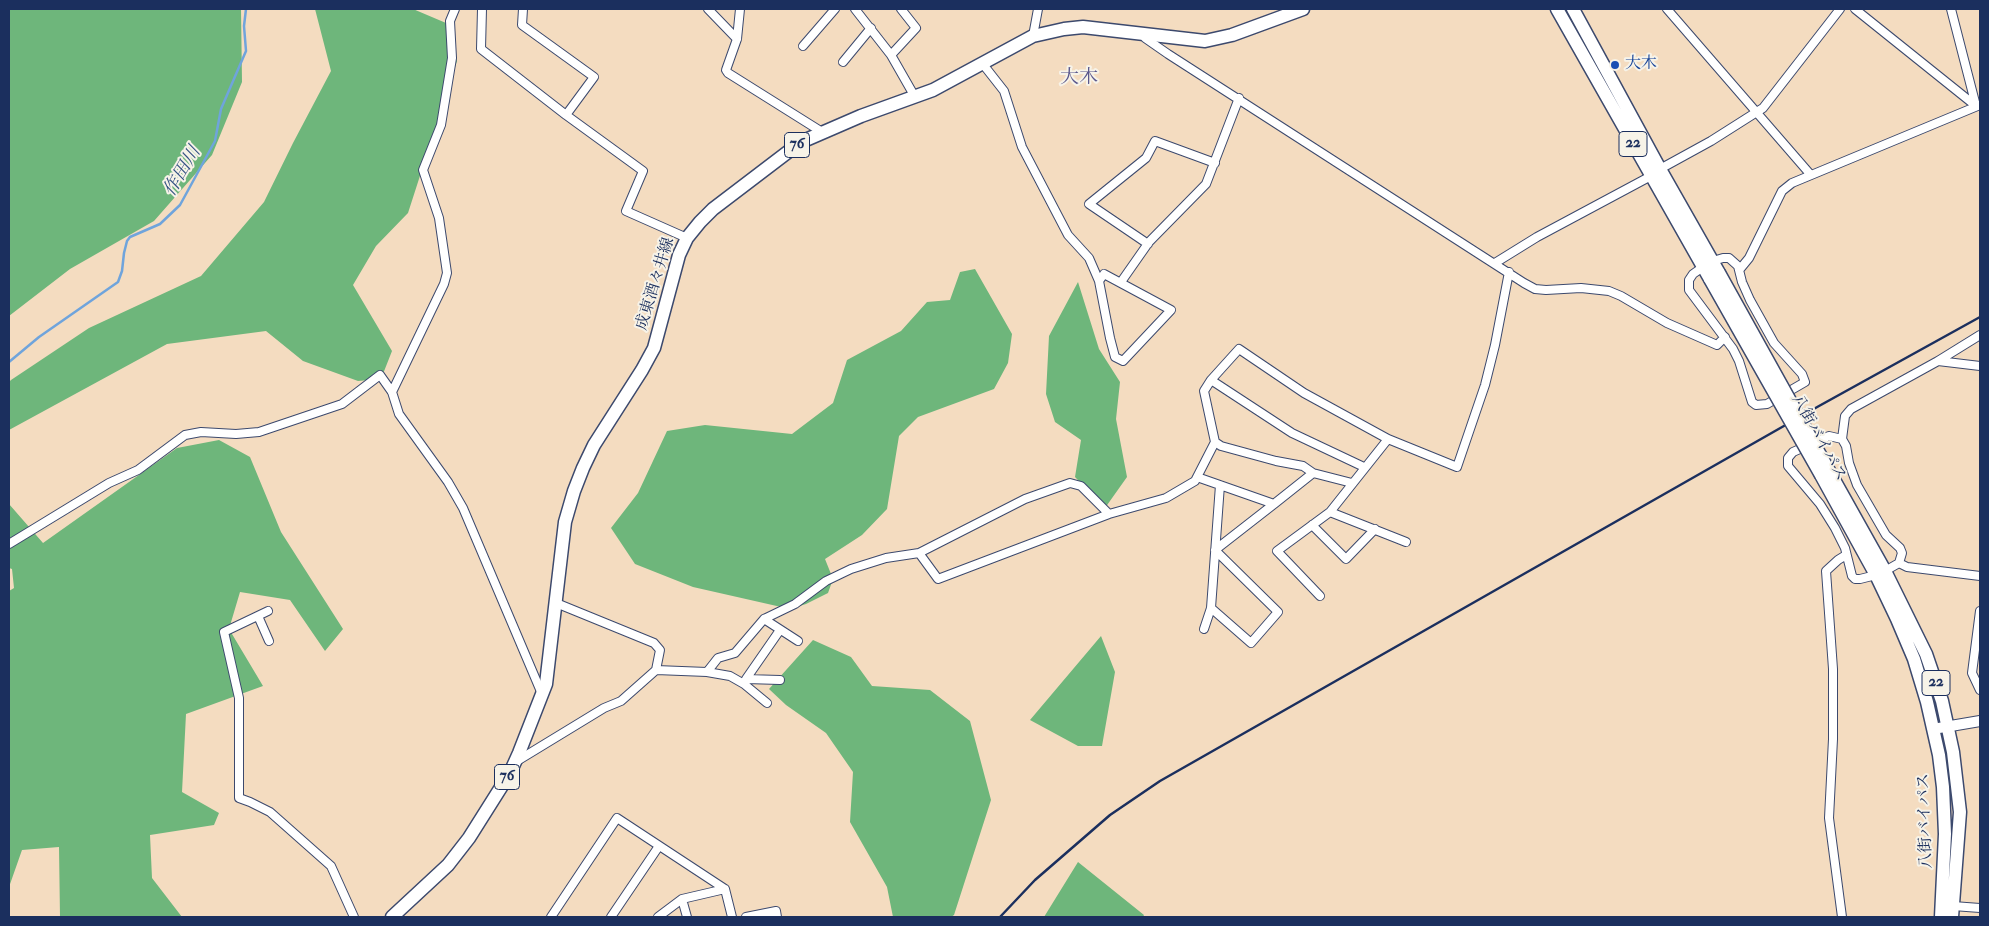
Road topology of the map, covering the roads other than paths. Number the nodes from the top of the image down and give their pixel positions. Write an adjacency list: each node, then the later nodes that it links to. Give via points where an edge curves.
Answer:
1 (455, 9): 47 (street, via 450,21 452,58 441,125 423,170 439,218 447,273)
2 (482, 9): 29 (street, via 480,49)
3 (523, 9): 29 (street, via 522,25 594,77)
4 (708, 9): 20 (street)
5 (835, 9): 21 (street)
6 (855, 9): 17 (street)
7 (900, 9): 22 (street, via 916,28)
8 (1038, 9): 19 (street)
9 (1302, 9): 18 (main road, 成東酒々井線 / 76, via 1218,39 1188,40)
10 (1557, 9): 32 (main road, 八街バイパス / 22)
11 (1572, 9): 32 (main road, 八街バイパス / 22)
12 (1666, 9): 28 (street)
13 (1840, 9): 28 (street)
14 (1855, 9): 27 (street)
15 (1951, 9): 27 (street)
16 (738, 11): 20 (street)
17 (870, 28): 22 (street); 23 (street)
18 (1146, 33): 19 (main road, 成東酒々井線 / 76, via 1083,27); 26 (street, via 1145,38)
19 (1033, 36): 24 (main road, 成東酒々井線 / 76)
20 (737, 39): 30 (street, via 726,70 728,74)
21 (803, 46)
22 (892, 56): 25 (street)
23 (843, 62)
24 (982, 63): 25 (main road, 成東酒々井線 / 76); 40 (street, via 1004,91 1022,147 1068,234 1089,258)
25 (915, 96): 30 (main road, 成東酒々井線 / 76)
26 (1239, 98): 31 (street); 36 (street)
27 (1978, 106): 33 (street)
28 (1757, 113): 32 (street); 33 (street)
29 (566, 115): 34 (street, via 643,170 626,211)
30 (822, 132): 34 (main road, 成東酒々井線 / 76, via 801,142 720,204)
31 (1215, 163): 35 (street, via 1206,184); 35 (street, via 1155,141 1146,158 1089,204)
32 (1655, 173): 36 (street, via 1537,236); 37 (main road, 八街バイパス / 22)
33 (1810, 174): 38 (street, via 1782,191)
34 (687, 238): 70 (main road, 成東酒々井線 / 76, via 679,255 654,348 582,468 565,522)
35 (1148, 244): 41 (street)
36 (1495, 263): 39 (street)
37 (1708, 264): 38 (street, via 1729,258); 43 (street, via 1693,274 1689,290); 67 (main road, 八街バイパス / 22, bridge)
38 (1740, 270): 43 (street, via 1750,300 1774,343 1802,374 1805,382 1767,404 1756,405 1752,402 1739,361)
39 (1509, 272): 43 (street, via 1536,288 1596,289 1621,296 1668,323 1717,345); 48 (street, via 1487,377 1457,467)
40 (1099, 281): 41 (street, via 1104,274); 41 (street, via 1115,357 1123,361 1171,310)
41 (1121, 282)
42 (1980, 335): 44 (street)
43 (1725, 337)
44 (1938, 360): 45 (street); 49 (street, via 1850,409 1845,416)
45 (1980, 366)
46 (1211, 380): 48 (street, via 1239,349 1304,393); 50 (street, via 1204,391); 51 (street, via 1292,433)
47 (392, 392): 62 (street, via 380,375 342,404 259,432 200,432 185,436 138,470 109,483); 84 (street, via 399,414 463,508)
48 (1388, 439): 51 (street)
49 (1842, 439): 65 (street, via 1829,436 1793,452 1788,462 1820,504 1843,542); 66 (street, via 1857,485 1886,535 1900,548 1902,557)
50 (1216, 442): 52 (street, via 1221,446 1303,466); 53 (street)
51 (1364, 467): 54 (street)
52 (1312, 473): 54 (street); 56 (street)
53 (1197, 477): 55 (street); 58 (street, via 1166,498)
54 (1352, 483): 57 (street)
55 (1220, 485): 56 (street); 63 (street)
56 (1274, 504): 63 (street)
57 (1330, 512): 59 (street); 60 (street)
58 (1109, 514): 64 (street, via 938,578); 64 (street, via 1081,486 1070,484 1025,499)
59 (1312, 525): 60 (street, via 1346,559); 69 (street, via 1277,551)
60 (1375, 529): 61 (street)
61 (1406, 542)
62 (9, 544)
63 (1215, 550): 71 (street); 71 (street, via 1278,612 1251,643)
64 (919, 553): 75 (street, via 886,558 852,569 826,581 795,604)
65 (1846, 555): 67 (street, via 1855,579); 104 (street, via 1826,572 1833,669 1830,818)
66 (1899, 562): 67 (street); 68 (street, via 1907,567)
67 (1880, 573): 87 (main road, 八街バイパス / 22, via 1926,654); 88 (main road, 八街バイパス / 22, via 1914,659)
68 (1980, 576)
69 (1320, 596)
70 (556, 603): 80 (street, via 654,643 660,650); 84 (main road, 成東酒々井線 / 76)
71 (1211, 608): 76 (street)
72 (268, 611): 74 (street)
73 (1980, 611): 83 (street, via 1972,673)
74 (258, 616): 78 (street); 95 (street, via 224,632 239,698 239,798 270,812 331,866)
75 (764, 620): 77 (street); 81 (street, via 734,653 718,658)
76 (1204, 629)
77 (780, 630): 79 (street); 82 (street, via 746,679)
78 (268, 641)
79 (798, 642)
80 (656, 670): 81 (street); 89 (street, via 620,702 604,708)
81 (707, 672): 85 (street, via 730,676)
82 (780, 680)
83 (1980, 690)
84 (542, 695): 89 (main road, 成東酒々井線 / 76)
85 (767, 703)
86 (1980, 721): 87 (street)
87 (1947, 726): 88 (street); 94 (main road, 八街バイパス / 22, via 1960,812)
88 (1933, 729): 105 (main road, 八街バイパス / 22, via 1939,755 1945,834)
89 (515, 762): 96 (main road, 成東酒々井線 / 76, via 474,831 448,865)
90 (659, 846): 91 (street); 97 (street, via 617,818); 98 (street)
91 (725, 889): 92 (street); 101 (street)
92 (682, 898): 99 (street); 100 (street)
93 (1980, 908): 94 (street)
94 (1952, 912)
95 (354, 917)
96 (392, 917)
97 (551, 917)
98 (611, 917)
99 (658, 917)
100 (687, 917)
101 (732, 917)
102 (746, 917): 103 (street, via 776,910)
103 (777, 917)
104 (1842, 917)
105 (1941, 917)

